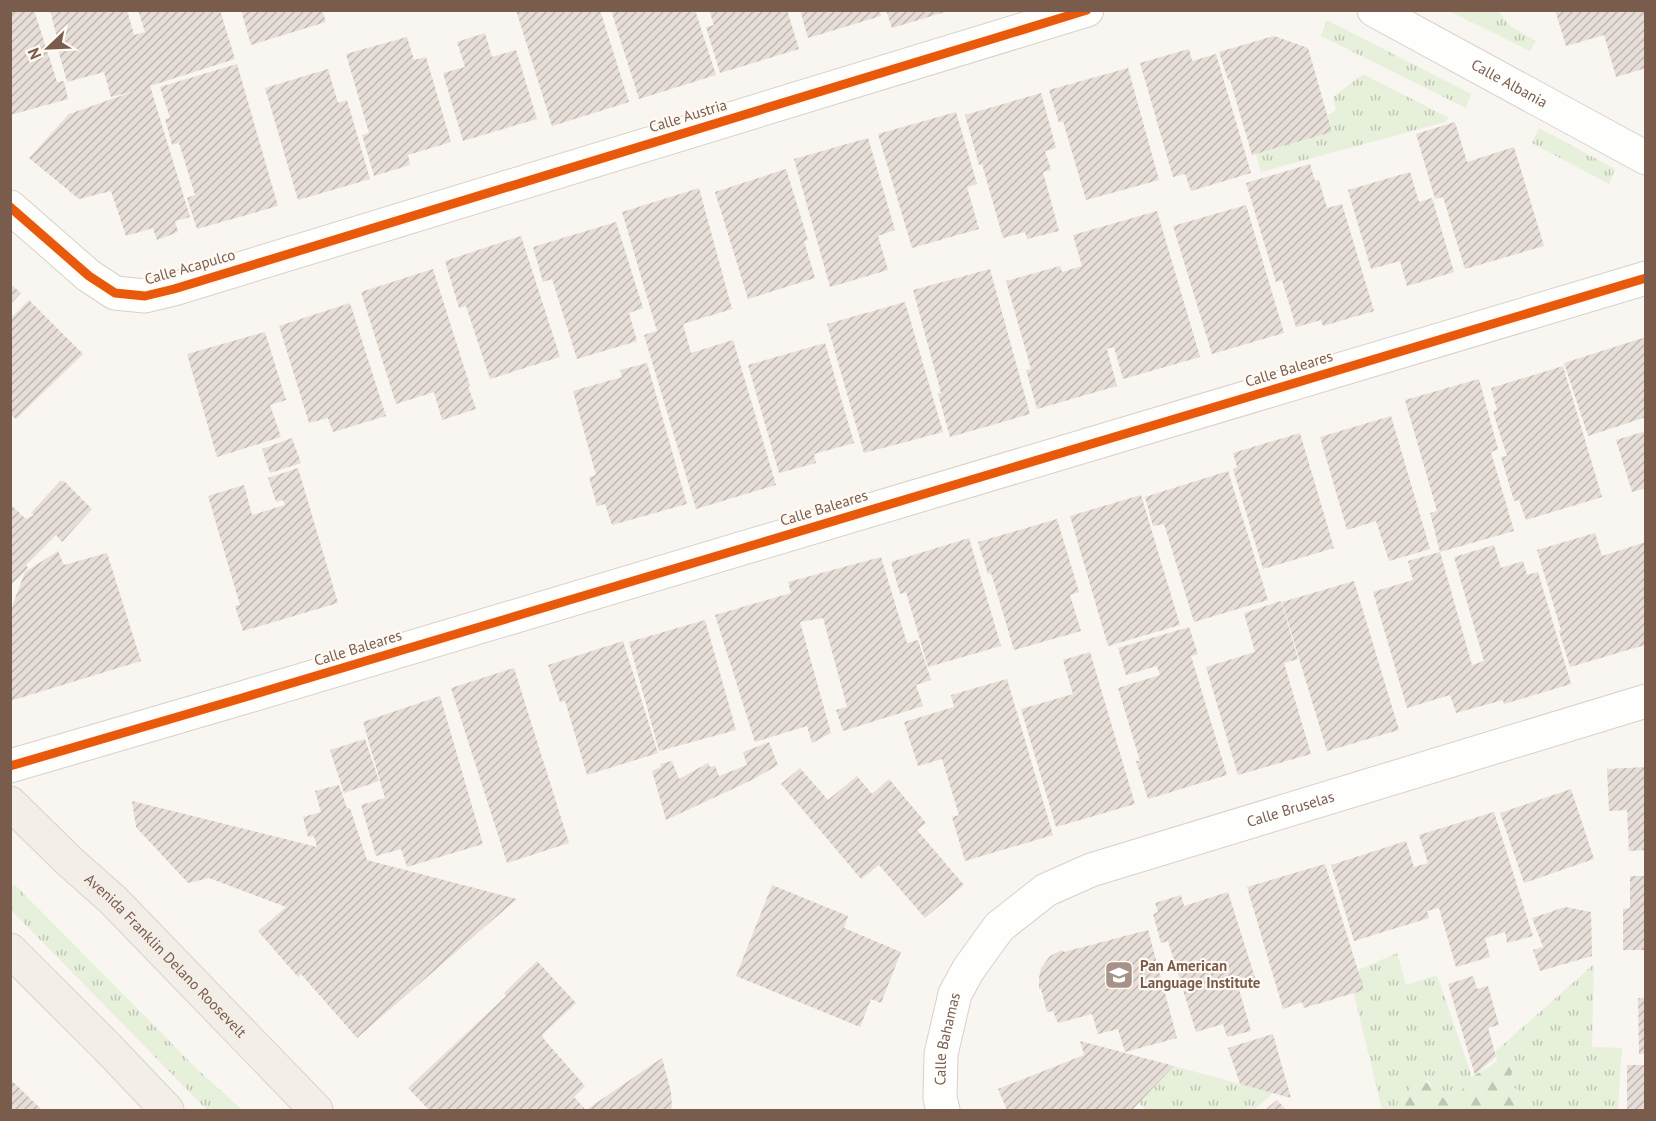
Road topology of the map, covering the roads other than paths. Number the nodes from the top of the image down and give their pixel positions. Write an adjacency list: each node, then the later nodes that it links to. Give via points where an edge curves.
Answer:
1 (1087, 10): 5 (street, Calle Austria)
2 (1374, 10): 3 (street, Calle Albania)
3 (1646, 158)
4 (10, 207): 5 (street, Calle Acapulco, via 89,276 116,293 145,296)
5 (298, 250)
6 (1646, 278): 8 (street, Calle Baleares)
7 (1646, 701): 11 (street, Calle Bruselas, via 1091,870 1046,890 999,927)
8 (10, 766)
9 (10, 803): 13 (main road, Avenida Franklin Delano Roosevelt, via 113,900)
10 (10, 950): 12 (main road)
11 (968, 970): 14 (street, Calle Bahamas, via 955,994 941,1054)
12 (167, 1110)
13 (316, 1110)
14 (943, 1110)

